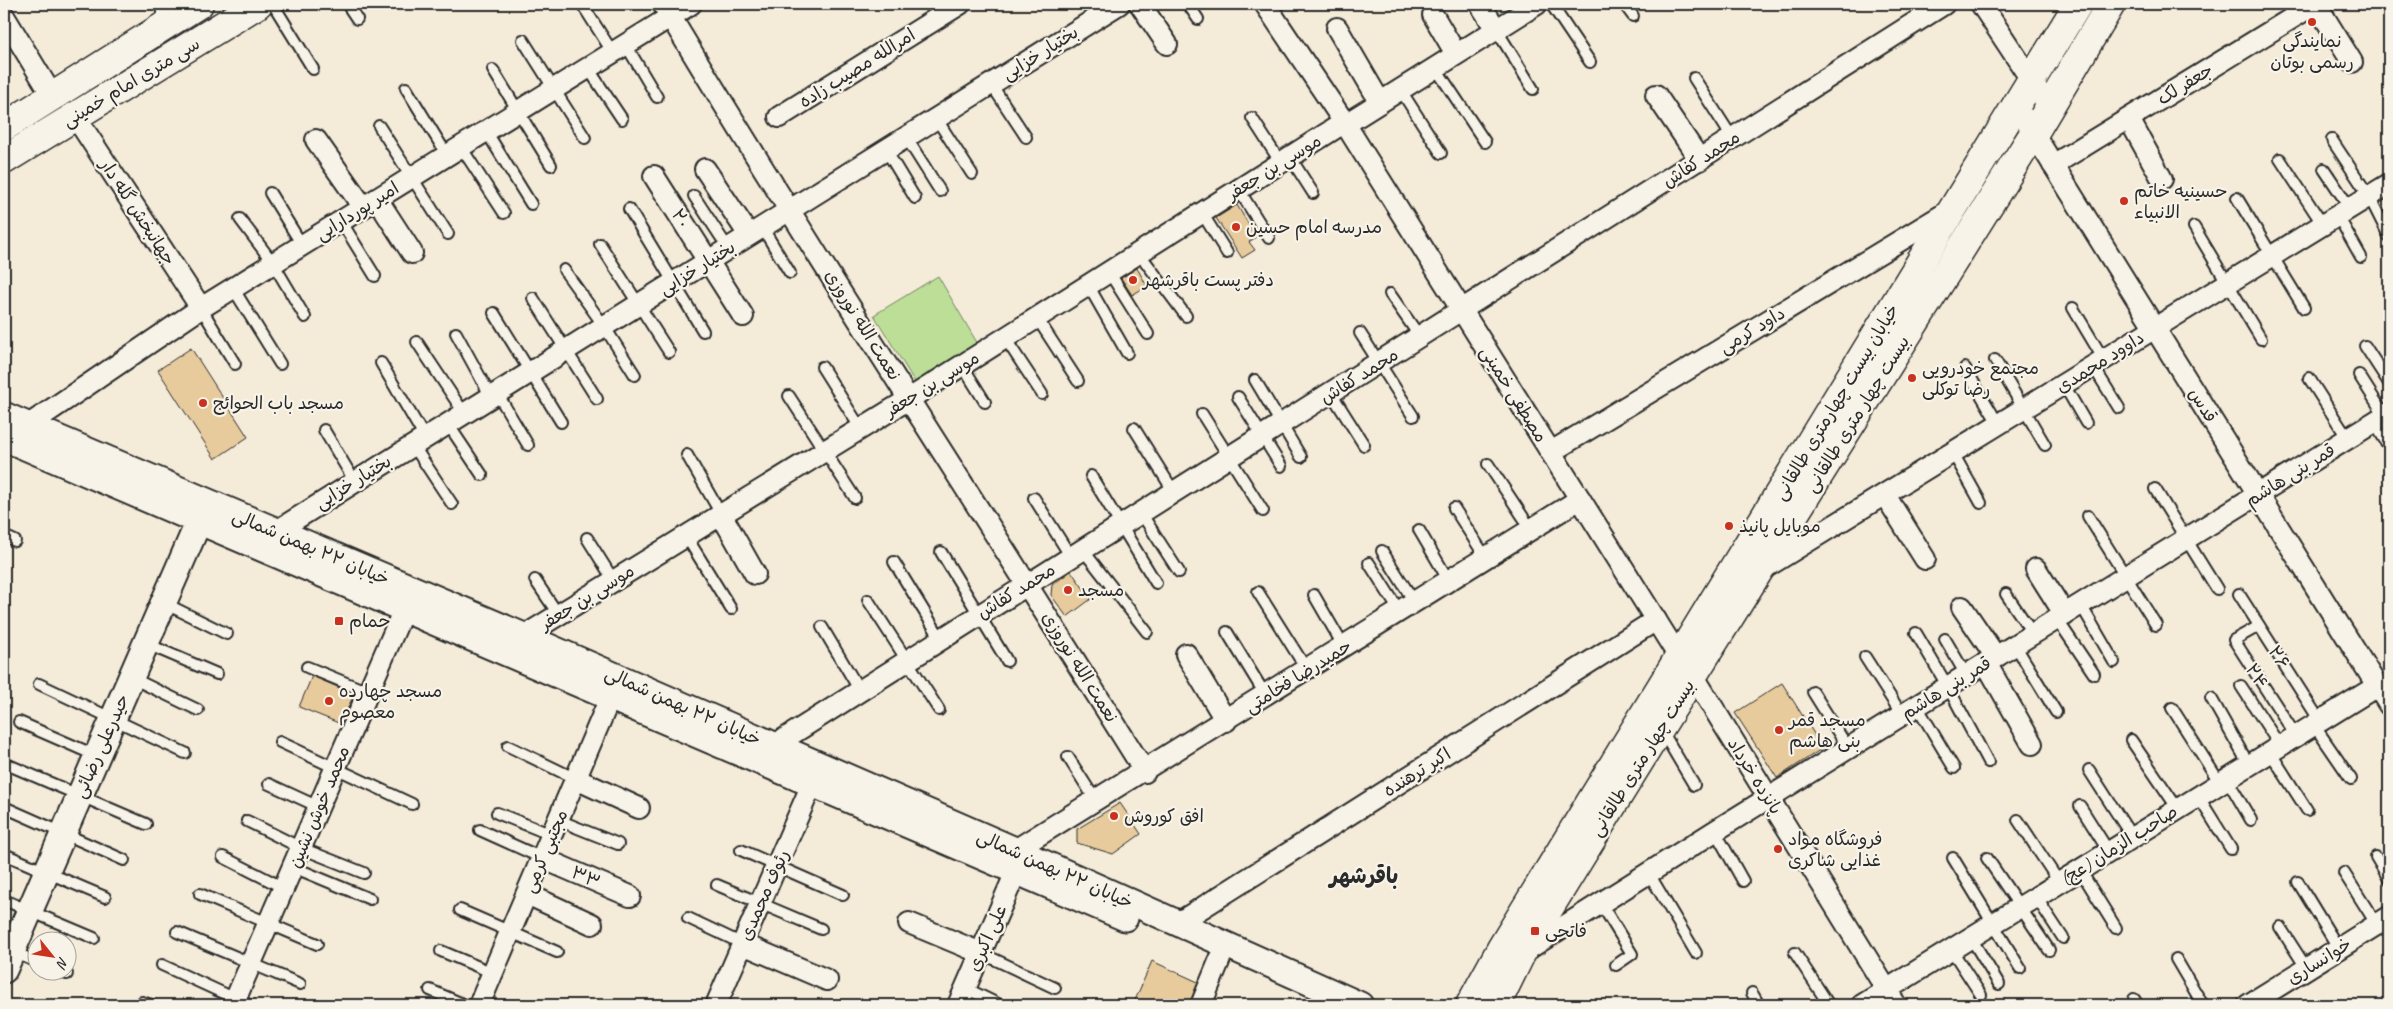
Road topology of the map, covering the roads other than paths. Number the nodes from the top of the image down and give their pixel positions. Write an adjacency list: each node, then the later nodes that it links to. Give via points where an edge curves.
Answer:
1 (199, 4): 22 (main road, سی متری امام خمینی)
2 (258, 4): 54 (main road, سی متری امام خمینی)
3 (273, 4): 38 (lane)
4 (347, 4): 26 (lane)
5 (582, 4): 32 (lane)
6 (691, 4): 21 (street, امیر پوردارایی)
7 (960, 4): 55 (street, امرالله مصیب زاده)
8 (1119, 4): 42 (street, بختیار خزایی)
9 (1140, 4): 31 (street)
10 (1188, 4): 27 (lane)
11 (1265, 4): 60 (street, مصطفی خمینی)
12 (1480, 4): 29 (street)
13 (1537, 4): 29 (street, موسی بن جعفر)
14 (1551, 4): 34 (lane)
15 (1624, 4): 25 (lane)
16 (1944, 4): 68 (street, محمد کفاش)
17 (1981, 4): 41 (street)
18 (2078, 4): 41 (main road, خیابان بیست چهارمتری طالقانی)
19 (2111, 4): 52 (main road, بیست چهار متری طالقانی)
20 (2316, 4): 35 (street); 59 (street, جعفر لک)
21 (667, 10): 32 (street, امیر پوردارایی); 99 (street, نعمت الله نوروزی)
22 (169, 12): 48 (main road, سی متری امام خمینی)
23 (4, 16): 48 (street)
24 (1433, 16): 33 (street)
25 (1633, 16)
26 (357, 19)
27 (1198, 19)
28 (1337, 28): 50 (street)
29 (1496, 29): 33 (street, موسی بن جعفر); 46 (lane)
30 (523, 40): 44 (lane)
31 (1167, 44)
32 (619, 49): 37 (street, امیر پوردارایی); 49 (lane)
33 (1456, 54): 36 (street, موسی بن جعفر)
34 (1590, 62)
35 (2352, 62)
36 (1435, 67): 45 (street, موسی بن جعفر); 71 (lane)
37 (588, 68): 44 (street, امیر پوردارایی); 58 (lane)
38 (313, 69)
39 (493, 70): 53 (lane)
40 (1694, 78): 68 (lane)
41 (2030, 81): 51 (main road, خیابان بیست چهارمتری طالقانی); 52 (street)
42 (991, 84): 56 (street, بختیار خزایی); 66 (lane)
43 (406, 88): 73 (lane)
44 (554, 89): 53 (street, امیر پوردارایی); 67 (lane)
45 (1400, 89): 50 (street, موسی بن جعفر); 74 (lane)
46 (1533, 89)
47 (1656, 95): 78 (street)
48 (53, 97): 62 (main road, سی متری امام خمینی)
49 (657, 97)
50 (1380, 102): 60 (street, موسی بن جعفر)
51 (2016, 105): 64 (street, قدس); 100 (main road, خیابان بیست چهارمتری طالقانی)
52 (2049, 107): 64 (main road, بیست چهار متری طالقانی)
53 (518, 112): 63 (street, امیر پوردارایی); 79 (lane)
54 (75, 116): 76 (main road, سی متری امام خمینی); 132 (street, جهانبخش گله دار)
55 (779, 117)
56 (936, 118): 65 (street, بختیار خزایی); 83 (lane)
57 (1252, 118): 77 (lane)
58 (622, 119)
59 (2129, 119): 80 (street, جعفر لک); 86 (street)
60 (1344, 123): 77 (street, موسی بن جعفر); 135 (street, مصطفی خمینی)
61 (378, 126): 85 (lane)
62 (4, 127)
63 (486, 131): 73 (street, امیر پوردارایی); 97 (lane)
64 (2034, 133): 80 (street, قدس); 245 (main road, بیست چهار متری طالقانی)
65 (906, 137): 72 (street, بختیار خزایی); 89 (lane)
66 (1026, 137)
67 (585, 138)
68 (1733, 139): 78 (street, محمد کفاش)
69 (316, 140): 96 (street)
70 (2332, 140): 93 (lane)
71 (1485, 142)
72 (886, 150): 94 (lane); 99 (street, بختیار خزایی)
73 (454, 151): 85 (street, امیر پوردارایی); 101 (lane)
74 (1441, 153)
75 (2280, 159): 103 (lane)
76 (4, 160)
77 (1285, 160): 88 (street, موسی بن جعفر); 91 (lane)
78 (1700, 160): 135 (street, محمد کفاش)
79 (551, 165)
80 (2054, 165): 142 (street, قدس)
81 (705, 169): 107 (street)
82 (2324, 169): 103 (lane)
83 (972, 174)
84 (654, 176): 119 (street, ۲۰)
85 (411, 178): 96 (street, امیر پوردارایی); 108 (lane)
86 (2162, 179)
87 (2389, 184): 93 (street, داوود محمدی)
88 (1239, 190): 102 (street, موسی بن جعفر); 110 (lane)
89 (940, 191)
90 (270, 193): 112 (lane)
91 (1313, 193)
92 (694, 196): 113 (lane)
93 (2369, 196): 103 (street, داوود محمدی); 109 (lane)
94 (915, 198)
95 (2237, 198): 117 (lane)
96 (370, 203): 105 (street, امیر پوردارایی); 114 (street)
97 (531, 204)
98 (629, 209): 125 (lane)
99 (790, 209): 107 (street, بختیار خزایی); 178 (street, نعمت الله نوروزی)
100 (1953, 209): 203 (street, داود کرمی); 289 (main road, خیابان بیست چهارمتری طالقانی)
101 (504, 213)
102 (1202, 213): 115 (street, موسی بن جعفر); 116 (lane)
103 (2337, 216): 117 (street, داوود محمدی); 118 (lane)
104 (240, 219): 120 (lane)
105 (341, 221): 112 (street, امیر پوردارایی); 124 (lane)
106 (2194, 227): 126 (lane)
107 (755, 231): 113 (street, بختیار خزایی); 123 (lane)
108 (448, 234)
109 (2389, 236)
110 (1268, 238)
111 (600, 244): 131 (lane)
112 (302, 245): 120 (street, امیر پوردارایی)
113 (728, 248): 119 (street, بختیار خزایی)
114 (412, 253)
115 (1139, 253): 122 (street, موسی بن جعفر); 138 (lane)
116 (1226, 253)
117 (2274, 255): 126 (street, داوود محمدی); 134 (lane)
118 (2361, 257)
119 (708, 260): 125 (street, بختیار خزایی); 137 (street, ۲۰)
120 (273, 263): 128 (street, امیر پوردارایی); 139 (lane)
121 (564, 270): 141 (lane)
122 (1109, 272): 127 (street, موسی بن جعفر); 145 (lane)
123 (790, 273)
124 (375, 276)
125 (674, 282): 131 (street, بختیار خزایی); 143 (lane)
126 (2228, 283): 142 (street, داوود محمدی); 149 (lane)
127 (1088, 285): 140 (street, موسی بن جعفر); 154 (lane)
128 (233, 288): 132 (street, امیر پوردارایی); 159 (lane)
129 (1390, 294): 147 (lane)
130 (533, 298): 152 (lane)
131 (639, 304): 141 (street, بختیار خزایی); 153 (lane)
132 (201, 308): 158 (lane); 190 (street, امیر پوردارایی)
133 (2073, 308): 157 (lane)
134 (2304, 308)
135 (1462, 310): 147 (street, محمد کفاش); 203 (street, مصطفی خمینی)
136 (494, 313): 164 (lane)
137 (743, 316)
138 (1186, 316)
139 (305, 317)
140 (1037, 318): 148 (street, موسی بن جعفر); 169 (lane)
141 (604, 326): 152 (street, بختیار خزایی); 165 (lane)
142 (2155, 328): 157 (street, داوود محمدی); 216 (street, قدس)
143 (703, 331)
144 (456, 333): 174 (lane)
145 (1148, 334)
146 (1360, 334): 156 (lane)
147 (1420, 337): 156 (street, محمد کفاش)
148 (1005, 338): 161 (street, موسی بن جعفر); 173 (lane)
149 (2261, 339)
150 (417, 342): 185 (lane)
151 (2365, 346): 170 (lane)
152 (565, 350): 164 (street, بختیار خزایی); 177 (lane)
153 (669, 352)
154 (1127, 353)
155 (1994, 360): 181 (lane)
156 (1379, 363): 172 (street, محمد کفاش); 183 (lane)
157 (2098, 363): 171 (street, داوود محمدی); 180 (lane)
158 (235, 364)
159 (280, 364)
160 (381, 364): 197 (lane)
161 (962, 365): 178 (street, موسی بن جعفر); 179 (lane)
162 (822, 367): 192 (lane)
163 (1965, 368): 189 (lane)
164 (530, 372): 174 (street, بختیار خزایی); 186 (lane)
165 (636, 375)
166 (2359, 375): 184 (lane)
167 (2309, 378): 196 (lane)
168 (1254, 380): 188 (lane)
169 (1078, 381)
170 (2389, 383)
171 (2064, 385): 181 (street, داوود محمدی); 187 (lane)
172 (1331, 393): 188 (street, محمد کفاش); 198 (lane)
173 (1042, 394)
174 (494, 395): 185 (street, بختیار خزایی); 200 (lane)
175 (788, 396): 202 (lane)
176 (1238, 397): 195 (lane)
177 (597, 399)
178 (909, 399): 192 (street, موسی بن جعفر); 253 (street, نعمت الله نوروزی)
179 (984, 402)
180 (2119, 408)
181 (2022, 410): 189 (street, داوود محمدی); 199 (lane)
182 (1202, 414): 207 (lane)
183 (1413, 416)
184 (2383, 417): 196 (street, قمر بنی هاشم); 201 (lane)
185 (456, 418): 197 (street, بختیار خزایی); 210 (lane)
186 (561, 422)
187 (2086, 423)
188 (1282, 424): 195 (street, محمد کفاش); 206 (lane)
189 (1998, 425): 204 (street, داوود محمدی)
190 (27, 426): 194 (street, خیابان ۲۲ بهمن شمالی); 231 (street, خیابان ۲۲ بهمن شمالی)
191 (1134, 428): 214 (lane)
192 (860, 429): 202 (street, موسی بن جعفر)
193 (324, 430): 212 (lane)
194 (4, 433): 227 (street, خیابان ۲۲ بهمن شمالی)
195 (1263, 436): 207 (street, محمد کفاش); 209 (lane)
196 (2348, 439): 216 (street, قمر بنی هاشم)
197 (419, 442): 212 (street, بختیار خزایی); 221 (lane)
198 (1364, 445)
199 (2045, 445)
200 (528, 446)
201 (2389, 447)
202 (824, 451): 217 (lane); 225 (street, موسی بن جعفر)
203 (1551, 452): 219 (street, مصطفی خمینی)
204 (1953, 453): 215 (street, داوود محمدی); 220 (lane)
205 (687, 455): 225 (lane)
206 (1301, 457)
207 (1228, 458): 214 (street, محمد کفاش); 223 (lane)
208 (1488, 464): 229 (lane)
209 (1281, 466)
210 (482, 475)
211 (1091, 476): 228 (lane)
212 (355, 482): 231 (street, بختیار خزایی)
213 (2155, 489): 235 (lane)
214 (1174, 492): 224 (street, محمد کفاش)
215 (1885, 495): 241 (street); 245 (street, داوود محمدی)
216 (2258, 495): 235 (street, قمر بنی هاشم); 298 (street, قدس)
217 (855, 498)
218 (1034, 498): 239 (lane)
219 (1580, 499): 229 (street, حمیدرضا فخامتی); 268 (street, مصطفی خمینی)
220 (1981, 503)
221 (452, 504)
222 (1454, 508): 240 (lane)
223 (1263, 511)
224 (1141, 513): 228 (street, محمد کفاش); 246 (lane)
225 (721, 514): 233 (street, موسی بن جعفر); 247 (street)
226 (2088, 516): 248 (lane)
227 (199, 521): 260 (street, حیدرعلی رضائی); 263 (street, خیابان ۲۲ بهمن شمالی)
228 (1122, 525): 239 (street, محمد کفاش); 252 (lane)
229 (1531, 529): 240 (street, حمیدرضا فخامتی)
230 (1419, 530): 251 (lane)
231 (274, 532): 277 (street, خیابان ۲۲ بهمن شمالی)
232 (4, 536): 236 (lane)
233 (686, 536): 250 (street, موسی بن جعفر); 264 (lane)
234 (587, 538): 250 (lane)
235 (2186, 540): 248 (street, قمر بنی هاشم); 254 (lane)
236 (15, 541)
237 (1382, 551): 261 (lane)
238 (941, 552): 267 (lane)
239 (1077, 553): 253 (street, محمد کفاش); 272 (lane)
240 (1486, 558): 251 (street, حمیدرضا فخامتی)
241 (1925, 559)
242 (894, 562): 278 (lane)
243 (1369, 563): 261 (lane)
244 (2036, 569): 265 (street)
245 (1759, 571): 289 (main road, بیست چهار متری طالقانی)
246 (1179, 572)
247 (756, 574)
248 (2126, 576): 265 (street, قمر بنی هاشم); 269 (lane)
249 (535, 580): 266 (lane)
250 (614, 581): 266 (street, موسی بن جعفر)
251 (1449, 581): 261 (street, حمیدرضا فخامتی)
252 (1156, 583)
253 (1028, 584): 267 (street, محمد کفاش); 333 (street, نعمت الله نوروزی)
254 (2217, 589)
255 (1258, 592): 291 (lane)
256 (2006, 594): 276 (lane)
257 (2239, 594): 270 (lane, ۲۶)
258 (1314, 595): 282 (lane)
259 (868, 600): 285 (lane)
260 (163, 603): 275 (lane); 280 (street, حیدرعلی رضائی)
261 (1407, 607): 282 (street, حمیدرضا فخامتی)
262 (1962, 608): 286 (street)
263 (404, 609): 301 (street, محمد خوش نشین); 304 (street, خیابان ۲۲ بهمن شمالی)
264 (731, 609)
265 (2067, 613): 276 (street, قمر بنی هاشم); 288 (lane); 293 (lane)
266 (558, 614): 277 (street, موسی بن جعفر)
267 (980, 614): 278 (street, محمد کفاش); 287 (lane)
268 (1656, 620): 289 (street, مصطفی خمینی); 404 (street, اکبر ترهنده)
269 (2156, 625)
270 (2260, 626): 315 (lane, ۲۶); 320 (lane, ۲۴, via 2234,640)
271 (822, 627): 300 (lane)
272 (1146, 632)
273 (1227, 632): 303 (lane)
274 (1916, 633): 299 (lane)
275 (228, 634)
276 (2033, 634): 281 (street, قمر بنی هاشم)
277 (524, 636): 322 (street, خیابان ۲۲ بهمن شمالی)
278 (941, 639): 285 (street, محمد کفاش)
279 (1945, 639): 294 (lane)
280 (146, 644): 292 (lane); 295 (street, حیدرعلی رضائی)
281 (2015, 645): 286 (street, قمر بنی هاشم); 311 (lane)
282 (1344, 647): 291 (street, حمیدرضا فخامتی)
283 (1186, 654): 313 (street)
284 (1865, 657): 310 (lane)
285 (908, 660): 300 (street, محمد کفاش); 309 (lane)
286 (1991, 660): 294 (street, قمر بنی هاشم); 319 (street)
287 (1007, 661)
288 (2114, 662)
289 (1686, 666): 316 (main road, بیست چهار متری طالقانی); 342 (street, پانزده خرداد); 420 (main road, خیابان بیست چهارمتری طالقانی)
290 (307, 667): 301 (lane)
291 (1307, 670): 303 (street, حمیدرضا فخامتی)
292 (217, 674)
293 (2094, 674)
294 (1966, 675): 299 (street, قمر بنی هاشم)
295 (131, 678): 308 (lane); 312 (street, حیدرعلی رضائی)
296 (39, 684): 312 (lane)
297 (2242, 686): 320 (lane)
298 (2377, 686): 306 (street, قدس); 315 (street, صاحب الزمان (عج))
299 (1948, 687): 310 (street, قمر بنی هاشم); 327 (lane)
300 (860, 691): 322 (street, محمد کفاش)
301 (368, 692): 331 (street, محمد خوش نشین)
302 (1813, 692): 323 (lane)
303 (1266, 696): 313 (street, حمیدرضا فخامتی)
304 (610, 698): 334 (street, مجتبی کرمی); 338 (street, خیابان ۲۲ بهمن شمالی)
305 (2211, 698): 329 (lane)
306 (2389, 705)
307 (2172, 708): 336 (lane)
308 (198, 710)
309 (939, 710)
310 (1909, 711): 323 (street, قمر بنی هاشم); 330 (lane)
311 (2056, 712)
312 (113, 718): 324 (lane); 325 (street, حیدرعلی رضائی)
313 (1226, 721): 333 (street, حمیدرضا فخامتی)
314 (19, 722): 325 (lane)
315 (2317, 723): 320 (street, صاحب الزمان (عج)); 335 (lane, ۲۶)
316 (1660, 728): 339 (lane); 420 (main road, بیست چهار متری طالقانی)
317 (2131, 740): 349 (lane)
318 (280, 742): 331 (lane)
319 (2032, 744)
320 (2282, 745): 329 (street, صاحب الزمان (عج)); 350 (lane)
321 (508, 746): 334 (lane)
322 (773, 746): 373 (street, خیابان ۲۲ بهمن شمالی)
323 (1848, 748): 342 (street, قمر بنی هاشم)
324 (185, 753)
325 (97, 756): 340 (street, حیدرعلی رضائی)
326 (1068, 757): 343 (lane)
327 (1988, 762)
328 (4, 763): 340 (lane)
329 (2249, 765): 336 (street, صاحب الزمان (عج))
330 (1954, 768)
331 (335, 769): 344 (lane); 347 (street, محمد خوش نشین)
332 (2089, 770): 360 (lane)
333 (1145, 772): 343 (street, حمیدرضا فخامتی)
334 (576, 779): 348 (street); 356 (street, مجتبی کرمی)
335 (2351, 779)
336 (2224, 781): 341 (street, صاحب الزمان (عج)); 353 (lane)
337 (269, 784): 347 (lane)
338 (812, 784): 373 (street, خیابان ۲۲ بهمن شمالی); 374 (street, رئوف محمدی)
339 (1694, 785)
340 (79, 796): 355 (lane); 359 (street, حیدرعلی رضائی)
341 (2198, 796): 349 (street, صاحب الزمان (عج)); 363 (lane)
342 (1768, 797): 358 (street, قمر بنی هاشم); 443 (street, پانزده خرداد)
343 (1096, 801): 373 (street, حمیدرضا فخامتی)
344 (412, 804)
345 (2080, 806): 365 (lane)
346 (4, 807): 359 (lane)
347 (319, 807): 362 (street, محمد خوش نشین)
348 (639, 808)
349 (2178, 809): 360 (street, صاحب الزمان (عج))
350 (2307, 810)
351 (497, 813): 356 (lane)
352 (2018, 820): 383 (lane)
353 (2251, 820)
354 (247, 821): 362 (lane)
355 (146, 824)
356 (555, 828): 361 (lane); 369 (street, مجتبی کرمی)
357 (480, 830): 369 (lane)
358 (1715, 831): 378 (street, قمر بنی هاشم); 382 (lane)
359 (63, 834): 372 (lane); 377 (street, حیدرعلی رضائی)
360 (2132, 837): 365 (street, صاحب الزمان (عج))
361 (618, 844)
362 (301, 848): 375 (street, محمد خوش نشین); 379 (lane)
363 (2231, 848)
364 (741, 850): 374 (lane)
365 (2109, 852): 376 (street, صاحب الزمان (عج))
366 (4, 854): 377 (lane)
367 (223, 857): 386 (lane)
368 (2376, 857): 381 (lane)
369 (542, 858): 388 (street, مجتبی کرمی); 390 (street, ۳۳)
370 (1953, 858): 405 (lane)
371 (1987, 858): 396 (lane)
372 (124, 860)
373 (1016, 861): 404 (street, خیابان ۲۲ بهمن شمالی); 422 (street, علی اکبری); 426 (street, خیابان ۲۲ بهمن شمالی)
374 (777, 866): 389 (lane); 394 (street, رئوف محمدی)
375 (293, 867): 386 (street, محمد خوش نشین); 392 (lane)
376 (2080, 870): 383 (street, صاحب الزمان (عج)); 407 (lane)
377 (46, 872): 391 (lane); 398 (street, حیدرعلی رضائی)
378 (1648, 872): 395 (street, قمر بنی هاشم); 423 (lane)
379 (364, 873)
380 (2344, 873): 400 (lane)
381 (2389, 879)
382 (1743, 881)
383 (2059, 882): 396 (street, صاحب الزمان (عج))
384 (2298, 882): 416 (lane)
385 (718, 885): 394 (lane)
386 (284, 888): 401 (street, محمد خوش نشین)
387 (200, 894): 401 (lane)
388 (527, 894): 403 (street); 410 (street, مجتبی کرمی)
389 (843, 895)
390 (630, 896)
391 (105, 897)
392 (370, 899)
393 (4, 900): 398 (lane)
394 (761, 902): 408 (lane); 415 (street, رئوف محمدی)
395 (1600, 902): 420 (street, قمر بنی هاشم); 431 (lane, via 1632,954)
396 (2028, 902): 405 (street, صاحب الزمان (عج)); 413 (lane); 418 (lane)
397 (460, 910): 410 (lane)
398 (29, 912): 411 (lane); 425 (street, حیدرعلی رضائی)
399 (688, 918): 415 (lane)
400 (2383, 921): 416 (street, خوانساری)
401 (269, 923): 414 (lane); 429 (street, محمد خوش نشین)
402 (909, 923): 422 (street)
403 (592, 924)
404 (1178, 924): 451 (street, خیابان ۲۲ بهمن شمالی)
405 (1993, 924): 412 (street, صاحب الزمان (عج)); 432 (lane)
406 (2280, 927): 433 (lane)
407 (2116, 928)
408 (821, 930)
409 (177, 932): 429 (lane)
410 (510, 932): 421 (lane); 434 (street, مجتبی کرمی)
411 (94, 938)
412 (1971, 938): 417 (street, صاحب الزمان (عج)); 437 (lane)
413 (2063, 938)
414 (317, 944)
415 (743, 944): 435 (street); 448 (street, رئوف محمدی)
416 (2339, 949): 433 (street, خوانساری)
417 (1951, 950): 441 (lane); 443 (street, صاحب الزمان (عج))
418 (2049, 950)
419 (441, 951): 434 (lane)
420 (1512, 951): 452 (main road, خیابان بیست چهارمتری طالقانی); 453 (main road, بیست چهار متری طالقانی)
421 (558, 952)
422 (981, 953): 438 (lane); 442 (street, علی اکبری)
423 (1696, 953)
424 (1795, 953): 455 (lane)
425 (6, 957): 428 (lane)
426 (1220, 959): 445 (street, خیابان ۲۲ بهمن شمالی); 450 (street)
427 (2176, 959): 457 (lane)
428 (28, 960)
429 (251, 963): 436 (lane); 444 (street, محمد خوش نشین)
430 (162, 965): 444 (lane)
431 (1616, 965)
432 (2020, 968)
433 (2307, 969): 458 (street, خوانساری)
434 (493, 972): 447 (street, مجتبی کرمی)
435 (827, 980)
436 (300, 984)
437 (1999, 984)
438 (1055, 988)
439 (430, 990): 446 (lane)
440 (1752, 993): 454 (lane)
441 (1981, 995)
442 (962, 997): 449 (lane)
443 (1891, 997): 456 (street, صاحب الزمان (عج))
444 (239, 1003)
445 (1318, 1004)
446 (465, 1005)
447 (479, 1005)
448 (716, 1005)
449 (1000, 1005)
450 (1200, 1005)
451 (1360, 1005)
452 (1470, 1005)
453 (1496, 1005)
454 (1759, 1005)
455 (1829, 1005)
456 (1862, 1005)
457 (2203, 1005)
458 (2248, 1005)

